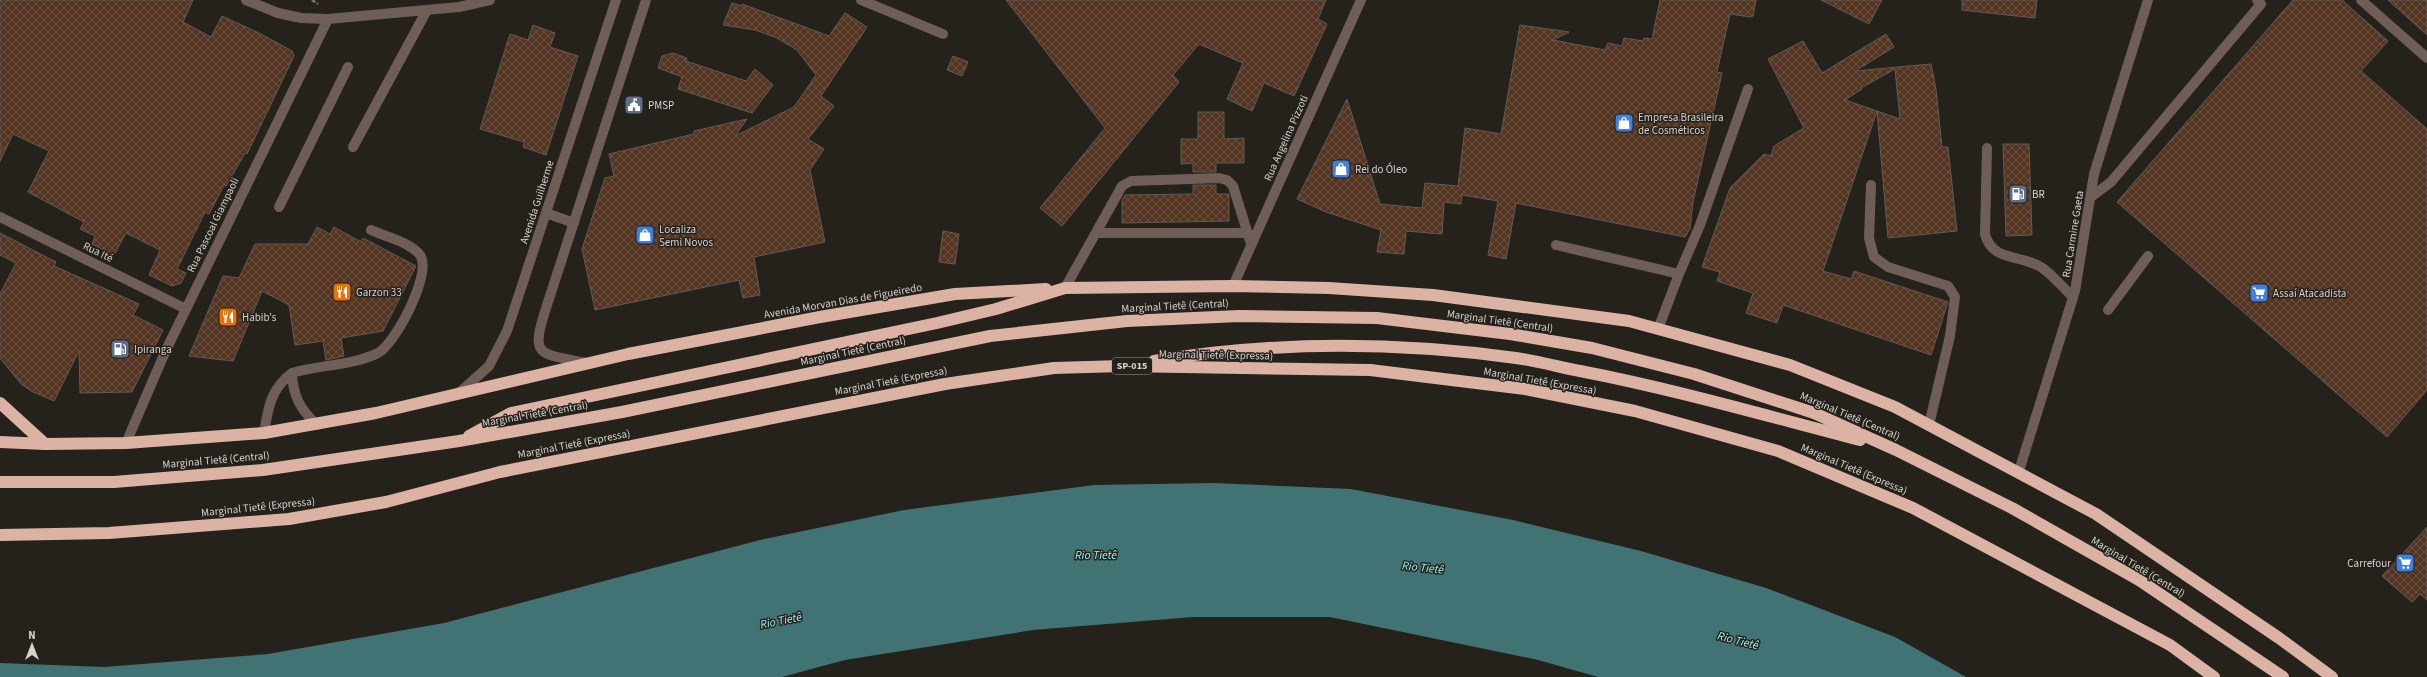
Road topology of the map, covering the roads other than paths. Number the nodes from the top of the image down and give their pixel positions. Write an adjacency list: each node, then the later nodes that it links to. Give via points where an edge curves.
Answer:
1 (246, 0): 13 (street, via 278,13 301,18)
2 (490, 0): 11 (street, via 459,7)
3 (616, 0): 23 (street, Avenida Guilherme)
4 (646, 0): 25 (street)
5 (861, 0): 14 (street)
6 (1354, 0): 12 (street)
7 (1361, 0): 12 (street, Rua Angelina Pizzoti)
8 (2148, 0): 21 (street, Rua Carmine Gaeta, via 2094,174)
9 (2257, 0): 21 (street, via 2261,4 2185,95 2111,182)
10 (2361, 0): 15 (street)
11 (427, 10): 13 (street); 18 (street)
12 (1354, 14): 29 (street, Rua Angelina Pizzoti)
13 (328, 19): 36 (street, Rua Pascoal Giampaoli)
14 (943, 34)
15 (2427, 58)
16 (348, 67): 22 (street)
17 (1748, 89): 32 (street, via 1700,225)
18 (353, 147)
19 (1988, 148): 35 (street, via 1985,234 1988,244 1999,253 2042,268)
20 (1871, 185): 45 (street, via 1870,238 1874,258 1888,267 1948,286 1955,297 1950,336)
21 (2091, 197): 35 (street, Rua Carmine Gaeta)
22 (279, 207)
23 (546, 213): 25 (street); 42 (street, Avenida Guilherme, via 498,350 489,366)
24 (0, 217): 36 (street, Rua Ité)
25 (574, 223): 39 (street, via 538,340 542,351 548,356)
26 (371, 230): 41 (street, via 413,248 424,264 423,274 400,328 391,342 379,352 364,358)
27 (1098, 233): 28 (street); 28 (street, via 1122,186 1127,182 1219,178 1227,180 1233,186); 34 (street)
28 (1248, 233): 29 (street)
29 (1251, 244): 33 (street, Rua Angelina Pizzoti)
30 (1556, 245): 32 (street)
31 (2148, 256): 37 (street)
32 (1679, 274): 38 (street)
33 (1233, 286): 34 (highway); 38 (highway, via 1329,288 1433,295 1629,321)
34 (1065, 288): 39 (highway, Avenida Morvan Dias de Figueiredo, via 955,294 820,317); 47 (highway, via 996,309 937,323 511,413)
35 (2073, 297): 52 (street, Rua Carmine Gaeta)
36 (186, 309): 50 (street, Rua Pascoal Giampaoli)
37 (2108, 310)
38 (1658, 329): 45 (highway, via 1790,365 1895,407)
39 (589, 363): 42 (highway, Avenida Morvan Dias de Figueiredo)
40 (1122, 366): 51 (highway, via 1202,353 1309,347 1395,346 1517,358 1631,381); 54 (highway, Marginal Tietê (Expressa) / SP-015, via 1054,368 945,384 500,472 386,502 290,519 109,533); 55 (highway, Marginal Tietê (Expressa) / SP-015, via 1370,370 1518,388 1635,411 1771,449 1913,508 2170,645)
41 (292, 373): 44 (street, via 295,398 303,412); 46 (street, via 275,389)
42 (456, 395): 44 (highway, Avenida Morvan Dias de Figueiredo)
43 (0, 403): 49 (highway)
44 (317, 425): 46 (highway, Avenida Morvan Dias de Figueiredo)
45 (1929, 425): 52 (highway)
46 (264, 433): 50 (highway, Avenida Morvan Dias de Figueiredo)
47 (459, 441): 51 (highway, Marginal Tietê (Central), via 622,412 990,336 1127,321 1239,316 1377,318 1510,334 1592,348 1694,374 1814,413); 53 (highway, Marginal Tietê (Central), via 263,470 114,482)
48 (0, 442): 49 (highway, Avenida Morvan Dias de Figueiredo)
49 (45, 444): 50 (highway, Avenida Morvan Dias de Figueiredo)
50 (126, 444)
51 (1896, 450): 56 (highway, Marginal Tietê (Central), via 2012,508 2139,580)
52 (2019, 471): 57 (highway, via 2096,514)
53 (0, 482)
54 (0, 535)
55 (2214, 677)
56 (2283, 677)
57 (2332, 677)

